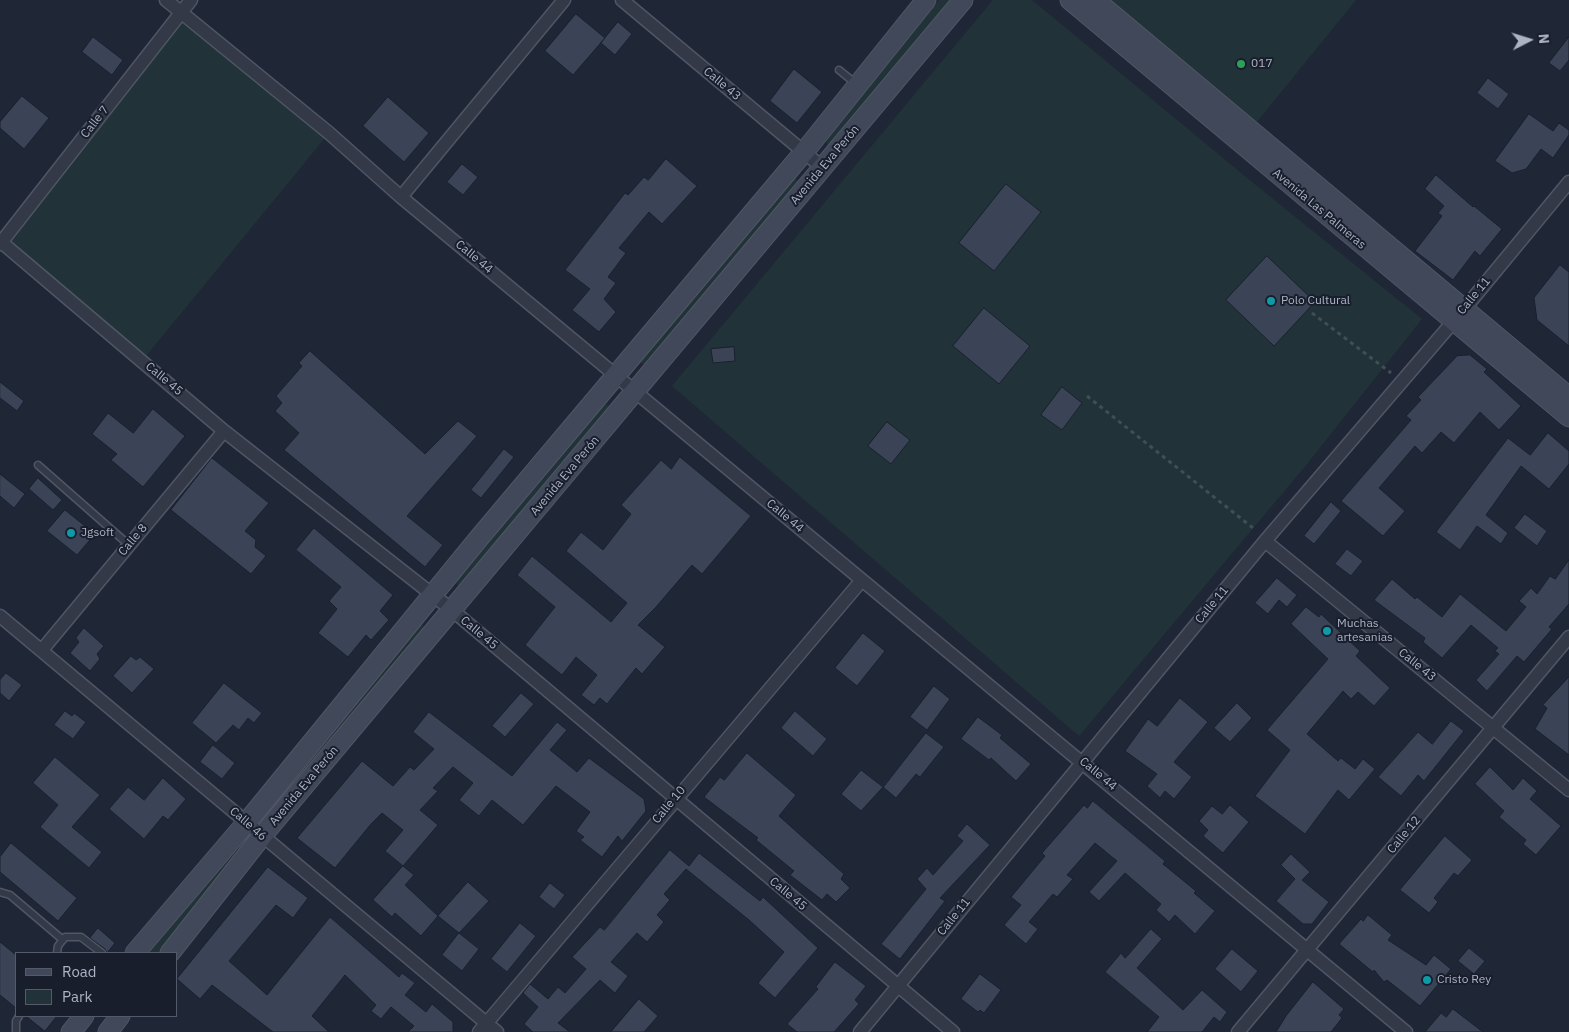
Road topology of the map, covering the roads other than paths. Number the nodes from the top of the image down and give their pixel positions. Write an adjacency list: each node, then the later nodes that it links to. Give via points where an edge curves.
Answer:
1 (166, 0): 9 (street, Calle 44)
2 (190, 0): 9 (street, Calle 7)
3 (564, 0): 15 (street)
4 (622, 0): 12 (street, Calle 43)
5 (926, 0): 11 (main road, Avenida Eva Perón)
6 (963, 0): 13 (main road, Avenida Eva Perón)
7 (1070, 0): 17 (main road, Avenida Las Palmeras)
8 (1095, 0): 17 (main road, Avenida Las Palmeras)
9 (180, 12): 15 (street, Calle 44, via 329,133); 16 (street, Calle 7)
10 (839, 70): 11 (lane)
11 (856, 84): 12 (main road, Avenida Eva Perón)
12 (804, 152): 13 (street, Calle 43); 18 (main road, Avenida Eva Perón)
13 (823, 168): 19 (main road, Avenida Eva Perón)
14 (1569, 182): 17 (street, Calle 11)
15 (401, 197): 18 (street, Calle 44)
16 (1, 242): 22 (street, Calle 45)
17 (1459, 314): 20 (main road, Avenida Las Palmeras); 21 (main road, Avenida Las Palmeras); 24 (street, Calle 11)
18 (617, 376): 19 (street, Calle 44); 27 (main road, Avenida Eva Perón)
19 (635, 392): 26 (street, Calle 44); 28 (main road, Avenida Eva Perón)
20 (1569, 397)
21 (1569, 417)
22 (224, 430): 25 (street, Calle 8); 27 (street, Calle 45)
23 (38, 465): 25 (lane)
24 (1265, 541): 32 (street, Calle 43); 33 (street, Calle 11)
25 (130, 545): 31 (street, Calle 8)
26 (862, 580): 33 (street, Calle 44); 35 (street, Calle 10)
27 (434, 596): 28 (street, Calle 45); 36 (main road, Avenida Eva Perón)
28 (452, 610): 35 (street, Calle 45); 37 (main road, Avenida Eva Perón)
29 (0, 616): 31 (street, Calle 46)
30 (1569, 637): 32 (street, Calle 12)
31 (42, 650): 36 (street, Calle 46)
32 (1493, 727): 34 (street, Calle 43); 40 (street, Calle 12)
33 (1082, 761): 40 (street, Calle 44); 45 (street, Calle 11)
34 (1569, 790)
35 (674, 799): 45 (street, Calle 45); 49 (street, Calle 10)
36 (247, 822): 37 (street, Calle 46); 43 (main road, Avenida Eva Perón)
37 (262, 836): 44 (main road, Avenida Eva Perón); 49 (street, Calle 46)
38 (0, 892): 39 (lane, via 10,895)
39 (63, 940): 41 (lane); 42 (lane, via 81,936)
40 (1307, 951): 56 (street, Calle 12); 57 (street, Calle 44)
41 (57, 952)
42 (101, 952)
43 (136, 952)
44 (171, 952)
45 (898, 986): 54 (street, Calle 11); 55 (street, Calle 45)
46 (18, 1017): 50 (lane)
47 (83, 1017): 51 (main road)
48 (119, 1017): 52 (main road)
49 (482, 1028): 53 (street, Calle 46)
50 (16, 1032)
51 (71, 1032)
52 (108, 1032)
53 (497, 1032)
54 (860, 1032)
55 (953, 1032)
56 (1238, 1032)
57 (1406, 1032)

